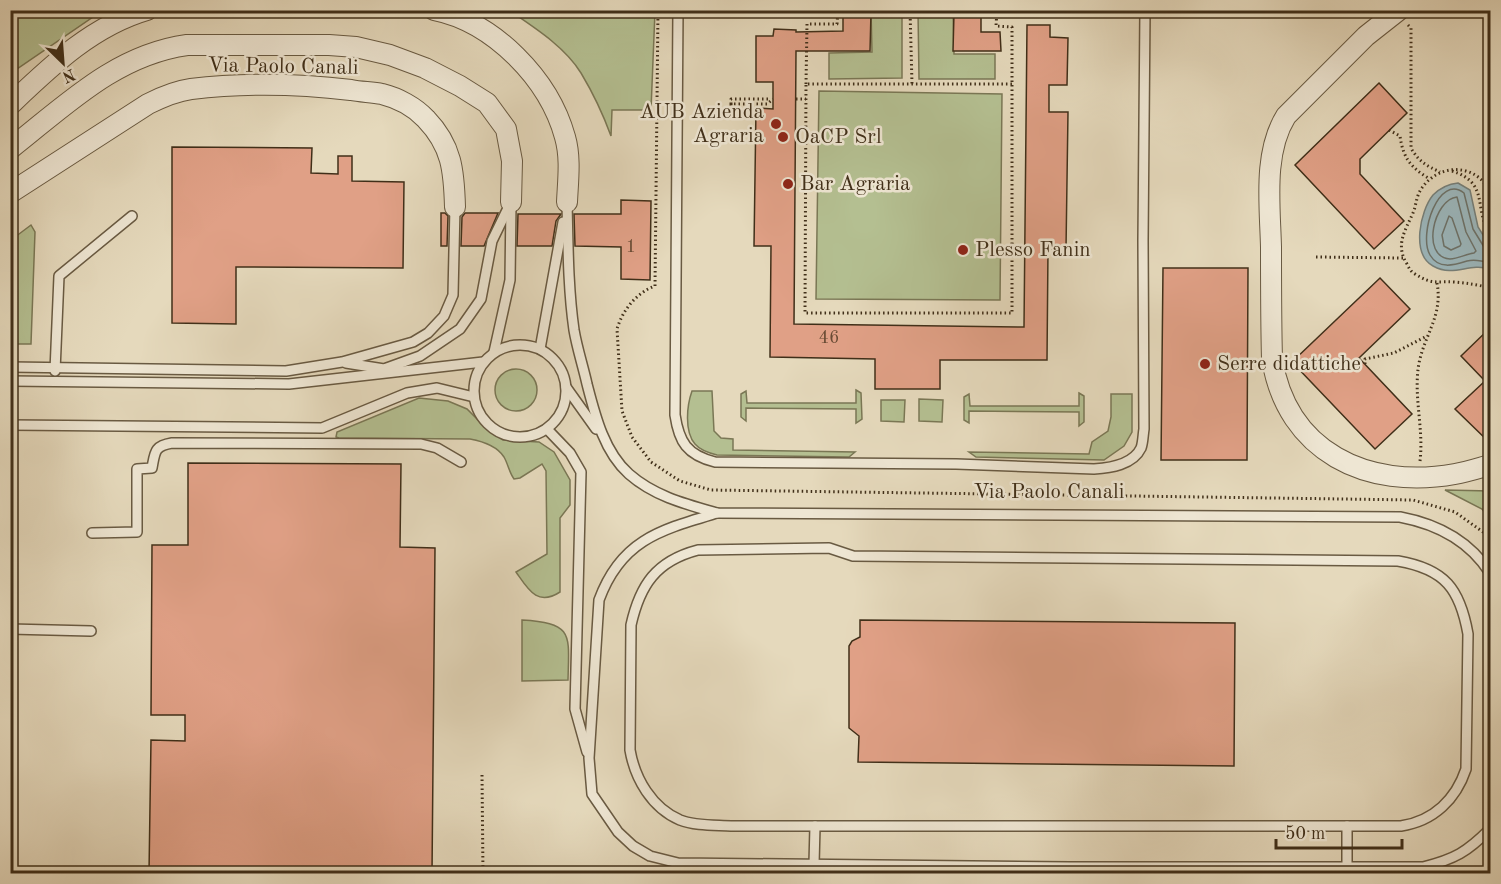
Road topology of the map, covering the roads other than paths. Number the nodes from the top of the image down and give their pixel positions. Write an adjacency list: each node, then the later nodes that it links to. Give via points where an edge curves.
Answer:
1 (147, 10): 6 (street, via 103,28 53,64)
2 (434, 10): 10 (street, Via Paolo Canali, via 468,22 499,42 523,64 544,92 566,139)
3 (678, 10): 4 (lane, via 675,415 685,446 698,458 715,462 1094,469 1112,468 1128,461 1141,449 1144,429)
4 (1146, 10)
5 (1399, 11): 27 (street, via 1366,36 1286,116 1279,128 1270,176 1272,359 1286,408 1303,430 1342,462 1383,475 1417,477 1456,474)
6 (10, 105)
7 (10, 149): 9 (street, via 94,83 138,57 164,48 356,47 425,68 487,103 506,129 512,161)
8 (10, 193): 11 (street, Via Paolo Canali, via 169,94 190,89 256,86 325,87 382,94 424,117 441,137 453,169)
9 (511, 202): 14 (lane, via 510,280); 15 (lane, via 492,241 481,299 460,329 420,356 384,369)
10 (567, 202): 13 (lane, Via Paolo Canali); 25 (lane, Via Paolo Canali, via 574,331 595,418)
11 (455, 207): 15 (lane, Via Paolo Canali, via 453,295 444,316 413,342)
12 (132, 216): 18 (lane, via 59,276)
13 (540, 349): 14 (lane, via 509,346); 21 (lane, via 553,358)
14 (494, 352): 16 (lane)
15 (342, 362): 18 (lane, Via Paolo Canali, via 286,371)
16 (483, 362): 20 (lane, via 289,384); 22 (lane, via 476,375)
17 (10, 367): 18 (lane, Via Paolo Canali)
18 (55, 368): 20 (lane)
19 (10, 381): 20 (lane)
20 (55, 382)
21 (566, 387): 24 (lane, via 559,418); 25 (lane, Via Paolo Canali)
22 (474, 397): 23 (lane, via 437,388 407,393 321,428); 24 (lane, via 481,418 505,436 534,436)
23 (10, 425)
24 (547, 429): 33 (lane, via 570,453 581,472 575,709)
25 (609, 448): 28 (lane, Via Paolo Canali, via 628,473 654,491 682,504)
26 (461, 462): 29 (lane, via 421,444 160,445 152,468 137,469 137,532)
27 (1491, 465)
28 (717, 513): 30 (lane, Via Paolo Canali, via 1400,517 1433,525 1460,540); 33 (lane, via 648,538 623,558 605,584 599,600)
29 (92, 533)
30 (1491, 573)
31 (10, 629): 32 (lane)
32 (91, 631)
33 (589, 758): 40 (lane, via 592,794 618,832 650,856)
34 (815, 826): 35 (lane); 35 (lane, via 717,825 681,820 655,802 643,787 630,750 631,625 645,584 683,554 716,549 829,548 853,556 1412,563 1440,577 1463,610 1468,634 1466,769 1449,802 1414,824); 37 (lane)
35 (1347, 826): 38 (lane)
36 (1491, 829): 39 (lane, via 1449,861)
37 (814, 864): 40 (lane); 41 (lane)
38 (1347, 867): 39 (lane); 41 (lane)
39 (1423, 867): 42 (lane)
40 (701, 868)
41 (1070, 870)
42 (1436, 873)

